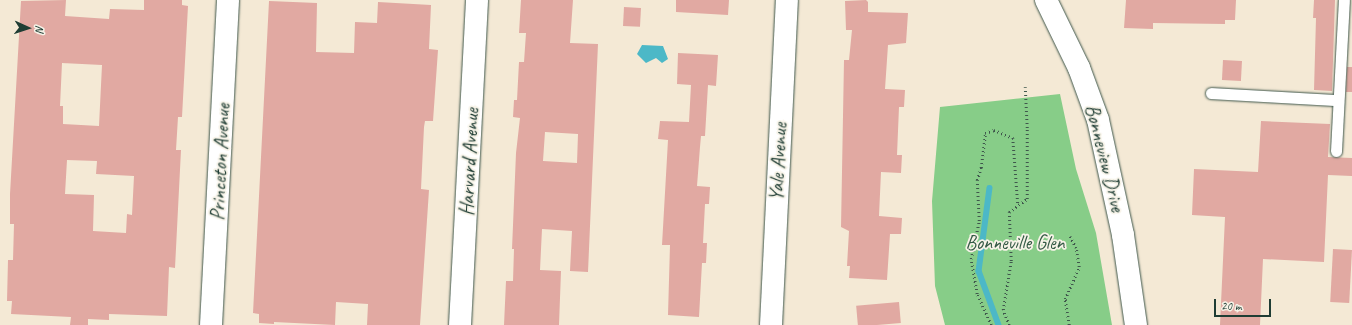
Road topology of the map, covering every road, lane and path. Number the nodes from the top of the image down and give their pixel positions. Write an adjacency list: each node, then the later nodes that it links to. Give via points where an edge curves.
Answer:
1 (228, 0): 12 (street, Princeton Avenue)
2 (477, 0): 13 (street, Harvard Avenue)
3 (786, 0): 14 (street, Yale Avenue)
4 (1046, 0): 18 (street, Bonneview Drive, via 1078,68 1098,120 1120,215)
5 (1344, 0): 8 (lane)
6 (1024, 87): 10 (path, via 1027,199)
7 (1211, 93): 8 (lane)
8 (1338, 100): 9 (lane)
9 (1336, 151)
10 (1018, 205): 15 (path, via 1013,138 994,130 985,133 977,180 979,221 971,259 977,294); 16 (path, via 1009,212 1011,261 1003,310)
11 (1070, 237): 17 (path, via 1076,248 1079,268 1066,299)
12 (211, 325)
13 (460, 325)
14 (772, 325)
15 (991, 325)
16 (1009, 325)
17 (1069, 325)
18 (1136, 325)

